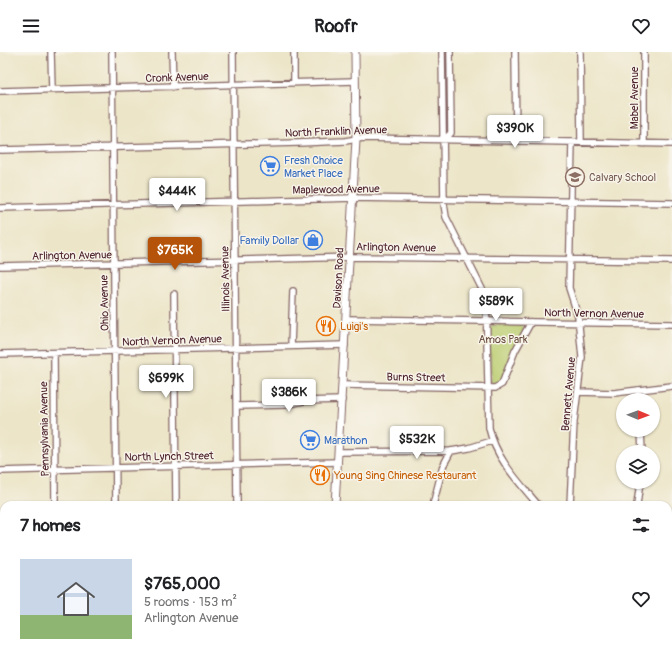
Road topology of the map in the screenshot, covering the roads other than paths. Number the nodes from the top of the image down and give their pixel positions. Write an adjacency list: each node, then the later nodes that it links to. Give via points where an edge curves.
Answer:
1 (51, 52): 17 (street)
2 (112, 52): 16 (street, Ohio Avenue)
3 (172, 52): 15 (street)
4 (233, 52): 14 (street, Illinois Avenue)
5 (294, 52): 13 (street)
6 (355, 52): 12 (main road, Davison Road)
7 (442, 52): 20 (street)
8 (450, 52): 20 (street, via 451,133)
9 (515, 52): 21 (street)
10 (580, 52): 23 (street)
11 (644, 52): 25 (street, Mabel Avenue)
12 (356, 81): 13 (street, Cronk Avenue); 19 (main road, Davison Road)
13 (294, 82): 14 (street, Cronk Avenue)
14 (234, 85): 15 (street, Cronk Avenue); 24 (street, Illinois Avenue)
15 (173, 87): 16 (street, Cronk Avenue)
16 (112, 89): 17 (street, Cronk Avenue); 27 (street, Ohio Avenue)
17 (52, 90): 18 (street, Cronk Avenue)
18 (0, 92)
19 (356, 140): 20 (street, North Franklin Avenue); 24 (street, North Franklin Avenue); 29 (main road, Davison Road)
20 (444, 140): 21 (street, North Franklin Avenue); 30 (street)
21 (516, 141): 22 (street, North Franklin Avenue)
22 (572, 142): 23 (street, North Franklin Avenue); 31 (street, Bennett Avenue)
23 (581, 142): 25 (street, North Franklin Avenue)
24 (234, 144): 27 (street, North Franklin Avenue); 32 (street, Illinois Avenue)
25 (644, 144): 26 (street, North Franklin Avenue)
26 (672, 144)
27 (112, 147): 28 (street, North Franklin Avenue); 34 (street, Ohio Avenue)
28 (0, 150)
29 (353, 198): 30 (street, Maplewood Avenue); 32 (street, Maplewood Avenue); 36 (main road, Davison Road)
30 (444, 199): 31 (street, Maplewood Avenue); 37 (street, via 446,217)
31 (570, 201): 33 (street, Maplewood Avenue); 38 (street, Bennett Avenue)
32 (234, 202): 34 (street, Maplewood Avenue); 39 (street, Illinois Avenue)
33 (672, 203)
34 (113, 206): 35 (street, Maplewood Avenue); 41 (street, Ohio Avenue)
35 (0, 208)
36 (350, 257): 37 (street, Arlington Avenue); 39 (street, Arlington Avenue); 45 (main road, Davison Road)
37 (467, 258): 38 (street, Arlington Avenue); 46 (street, via 484,291)
38 (569, 259): 40 (street, Arlington Avenue); 48 (street, Bennett Avenue, via 569,288)
39 (235, 260): 41 (street, Arlington Avenue); 52 (street, Illinois Avenue)
40 (672, 261)
41 (113, 264): 42 (street, Arlington Avenue); 54 (street, Ohio Avenue)
42 (0, 266)
43 (293, 292): 51 (street)
44 (174, 294): 53 (street)
45 (347, 319): 46 (street, North Vernon Avenue); 50 (main road, Davison Road)
46 (487, 321): 47 (street, North Vernon Avenue); 59 (street)
47 (531, 322): 48 (street, North Vernon Avenue); 59 (street, via 502,384)
48 (579, 323): 49 (street, North Vernon Avenue); 61 (street, Bennett Avenue, via 582,357)
49 (672, 324)
50 (345, 345): 51 (street, North Vernon Avenue); 57 (main road, Davison Road)
51 (291, 346): 52 (street, North Vernon Avenue)
52 (236, 348): 53 (street, North Vernon Avenue); 64 (street, Illinois Avenue)
53 (174, 350): 54 (street, North Vernon Avenue); 70 (street)
54 (114, 352): 55 (street, North Vernon Avenue); 71 (street, Ohio Avenue)
55 (54, 353): 56 (street, North Vernon Avenue); 72 (street, Pennsylvania Avenue)
56 (0, 354)
57 (343, 386): 59 (street, Burns Street); 63 (main road, Davison Road)
58 (672, 386): 60 (street)
59 (489, 388): 65 (street, via 489,428)
60 (638, 390): 61 (street, via 614,393); 62 (street)
61 (579, 392): 82 (street, Bennett Avenue, via 574,421)
62 (639, 393)
63 (342, 400): 64 (street); 67 (main road, Davison Road)
64 (236, 406): 69 (street, Illinois Avenue)
65 (492, 441): 66 (street); 81 (street, via 510,472)
66 (451, 451): 67 (street); 80 (street, via 443,466)
67 (339, 452): 68 (main road, Davison Road)
68 (338, 462): 69 (street, North Lynch Street); 79 (main road, Davison Road)
69 (236, 465): 70 (street, North Lynch Street); 78 (street, Illinois Avenue)
70 (176, 466): 71 (street, North Lynch Street); 77 (street)
71 (115, 468): 72 (street, North Lynch Street); 76 (street, Ohio Avenue)
72 (55, 470): 73 (street, North Lynch Street); 75 (street, Pennsylvania Avenue)
73 (0, 471)
74 (639, 489): 83 (street)
75 (55, 501)
76 (116, 501)
77 (176, 501)
78 (237, 501)
79 (336, 501)
80 (434, 501)
81 (535, 501)
82 (570, 501)
83 (638, 501)

